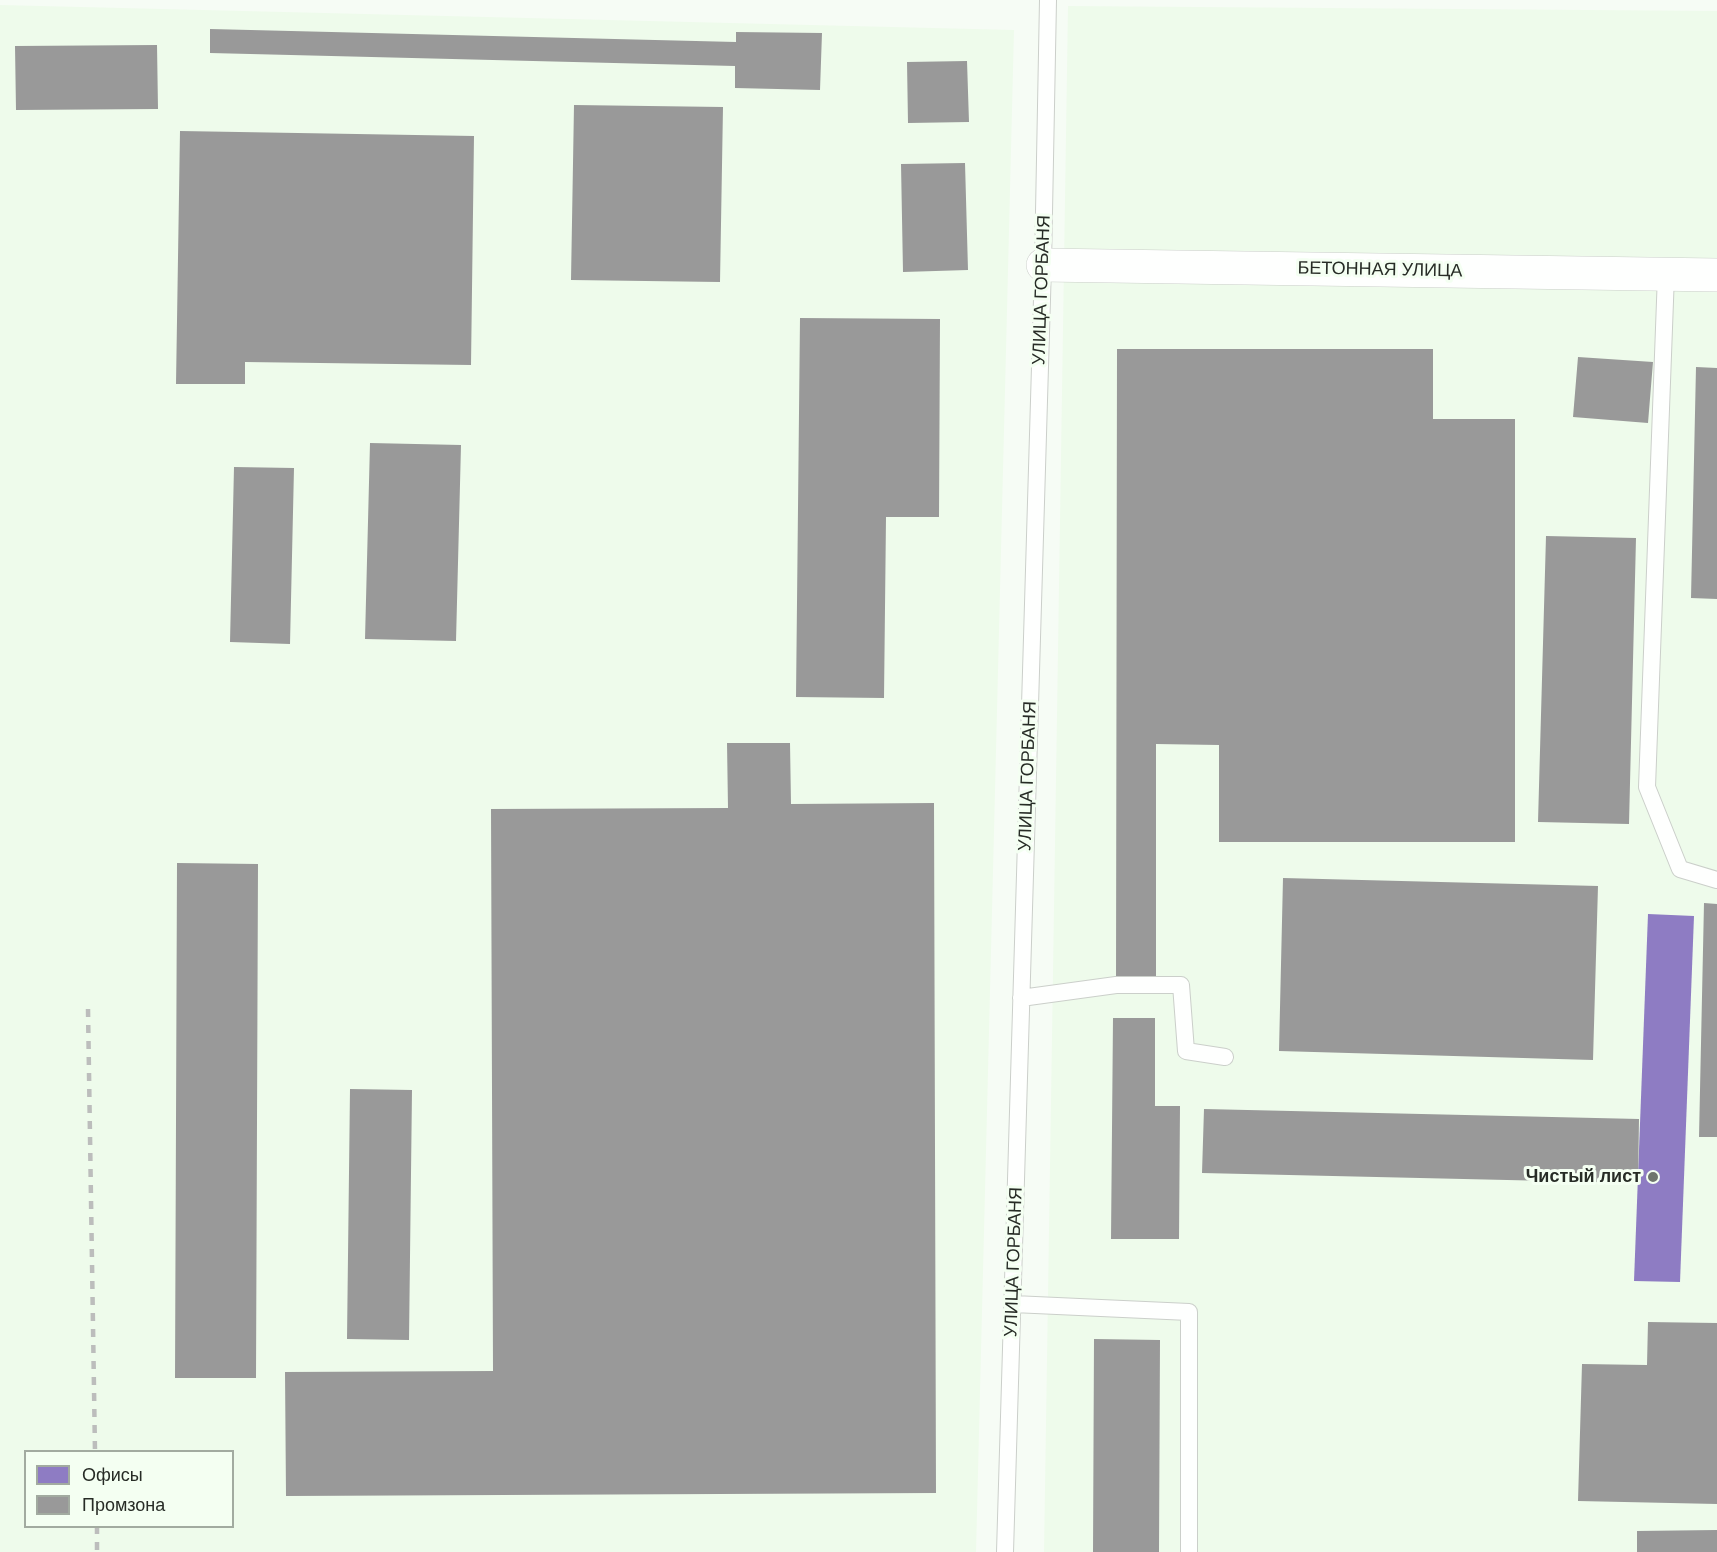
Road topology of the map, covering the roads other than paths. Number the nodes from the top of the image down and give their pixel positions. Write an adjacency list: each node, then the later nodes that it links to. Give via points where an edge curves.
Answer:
1 (1048, 0): 2 (lane, УЛИЦА ГОРБАНЯ)
2 (1043, 265): 3 (street, БЕТОННАЯ УЛИЦА); 6 (lane, УЛИЦА ГОРБАНЯ)
3 (1666, 274): 4 (street, БЕТОННАЯ УЛИЦА); 5 (lane, via 1647,787 1680,868)
4 (1717, 275)
5 (1717, 880)
6 (1022, 998): 7 (lane, via 1116,985 1181,985 1186,1051); 8 (lane, УЛИЦА ГОРБАНЯ)
7 (1225, 1057)
8 (1013, 1304): 9 (lane, УЛИЦА ГОРБАНЯ); 10 (lane, via 1190,1312)
9 (1005, 1552)
10 (1189, 1552)

